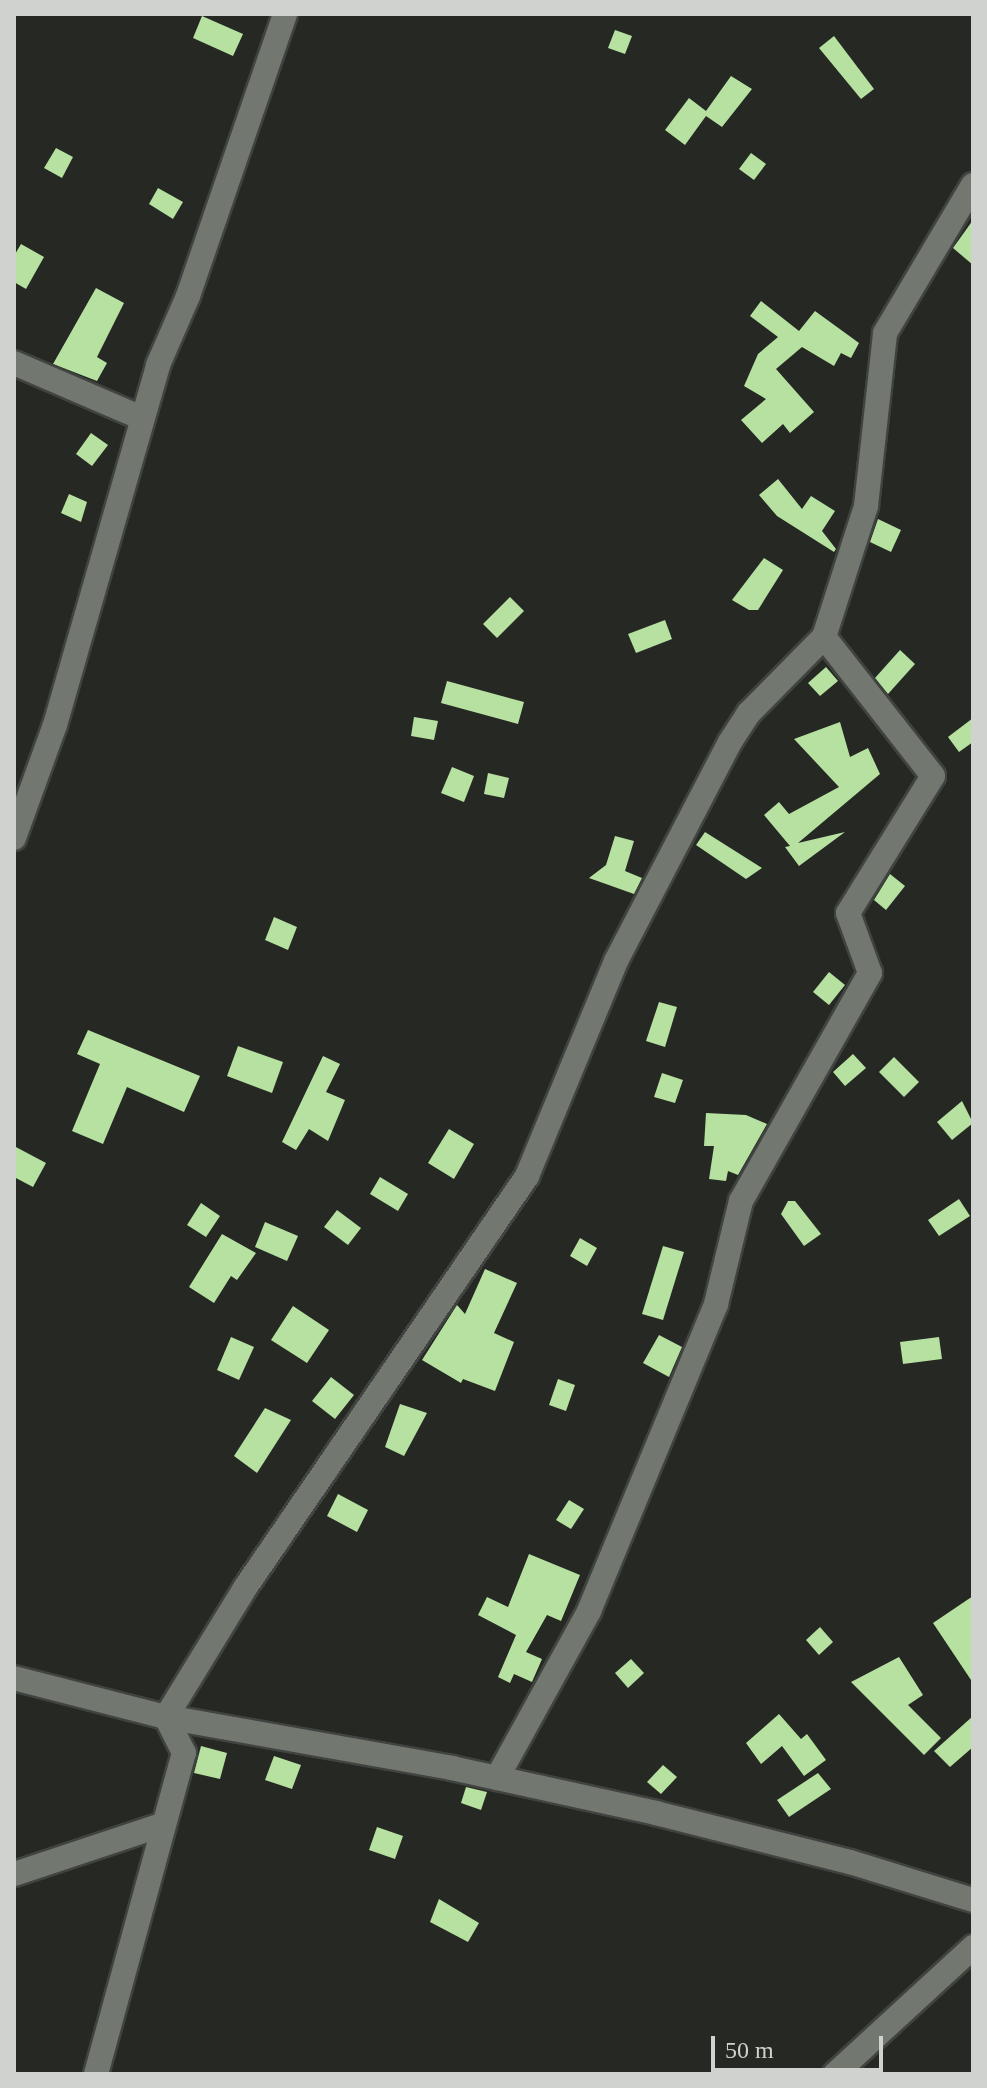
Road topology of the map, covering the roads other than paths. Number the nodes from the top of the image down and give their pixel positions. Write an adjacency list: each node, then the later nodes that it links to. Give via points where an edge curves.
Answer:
1 (285, 14): 4 (street)
2 (973, 185): 5 (street, via 885,333 866,506)
3 (14, 363): 4 (street)
4 (142, 418): 6 (street, via 55,725)
5 (824, 637): 8 (street, via 749,713 730,742 616,961 527,1176 245,1588); 9 (street, via 933,776 848,913 870,973 741,1201 716,1304 649,1471 589,1611)
6 (17, 822)
7 (14, 1678): 8 (street)
8 (166, 1717): 9 (street); 10 (street, via 184,1753)
9 (497, 1778): 12 (street, via 850,1862)
10 (161, 1825): 11 (street); 14 (street)
11 (14, 1874)
12 (973, 1900)
13 (973, 1947): 15 (street)
14 (96, 2074)
15 (835, 2074)

